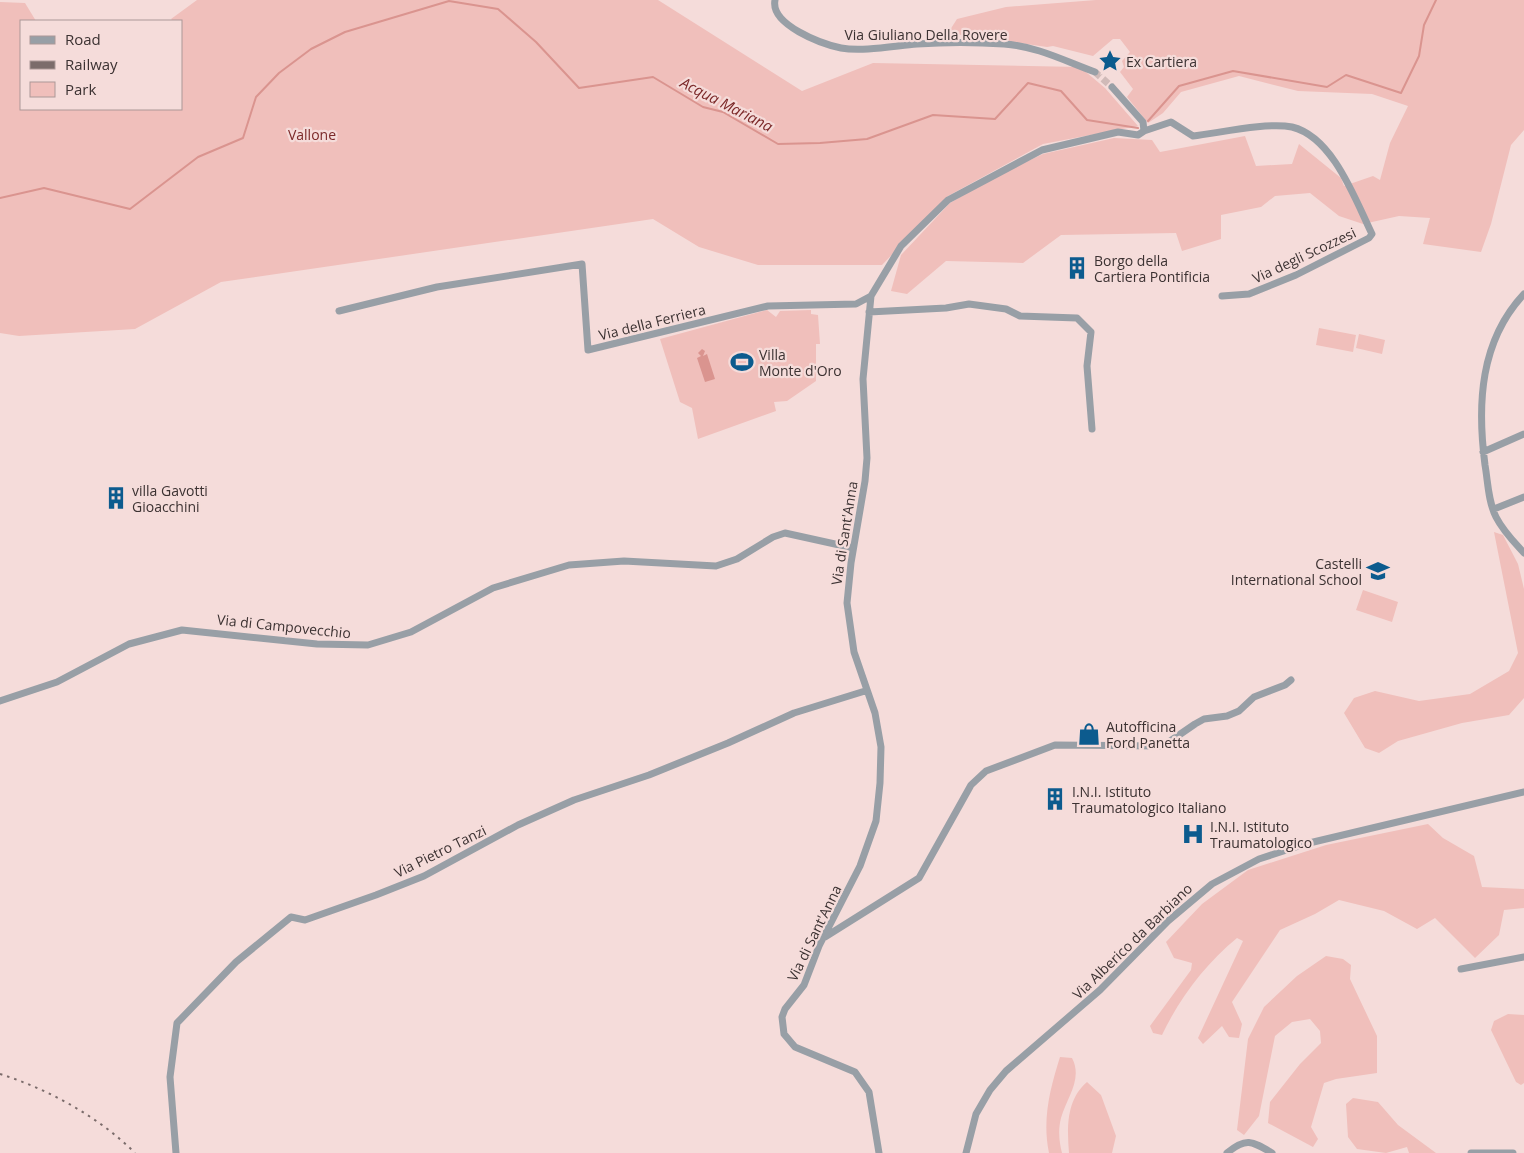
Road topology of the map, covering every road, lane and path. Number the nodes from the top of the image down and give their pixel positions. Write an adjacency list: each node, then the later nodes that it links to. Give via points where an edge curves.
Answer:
1 (775, 0): 2 (street, Via Giuliano Della Rovere, via 778,14 785,22 809,38 842,48 1005,44 1034,49)
2 (1095, 72)
3 (1112, 87): 4 (street, via 1143,122)
4 (1144, 131): 6 (street, Via di Sant'Anna, via 1138,135 1118,132 1042,150 948,200 901,246); 7 (street, Via degli Scozzesi, via 1171,122 1193,136 1271,126 1305,132 1341,169 1372,234 1296,275 1249,294)
5 (1524, 294): 12 (street, via 1500,329 1485,368 1480,406)
6 (871, 296): 8 (street, Via della Ferriera, via 856,304 768,306 588,350 582,264 437,287); 9 (street, Via di Sant'Anna)
7 (1222, 296)
8 (339, 311)
9 (869, 312): 10 (street, via 969,304 1006,309 1020,316 1077,318 1091,332 1087,366); 15 (street, Via di Sant'Anna, via 863,379 867,458 863,503)
10 (1092, 429)
11 (1524, 434): 12 (street)
12 (1483, 452): 14 (street)
13 (1524, 497): 14 (street)
14 (1494, 510): 16 (street, via 1502,527)
15 (853, 548): 18 (street, Via di Sant'Anna, via 848,621); 19 (street, Via di Campovecchio, via 785,533 775,535 737,559 713,567 624,561 570,565 493,588 411,632 368,645 317,644 182,630 129,644 57,682)
16 (1524, 553)
17 (1291, 680): 21 (street, via 1262,693 1233,713 1204,719 1163,746 1055,745 986,771 971,785 919,878)
18 (865, 691): 21 (street, Via di Sant'Anna, via 874,713 881,747 876,821 860,866); 24 (street, Via Pietro Tanzi, via 794,713 649,775 574,800 424,876 376,895 305,920 291,917 230,966 177,1023 170,1076)
19 (0, 701)
20 (1524, 792): 26 (street, Via Alberico da Barbiano, via 1296,846 1212,884 1168,921 1100,990 1006,1071 976,1114)
21 (825, 937): 25 (street, Via di Sant'Anna, via 804,985 785,1009 782,1026 788,1042 795,1047 855,1072 869,1092)
22 (1524, 957): 23 (street)
23 (1461, 969)
24 (176, 1153)
25 (879, 1153)
26 (966, 1153)
27 (1227, 1153): 28 (street, via 1240,1143 1248,1142)
28 (1272, 1153)
29 (1471, 1153): 30 (street)
30 (1513, 1153)

